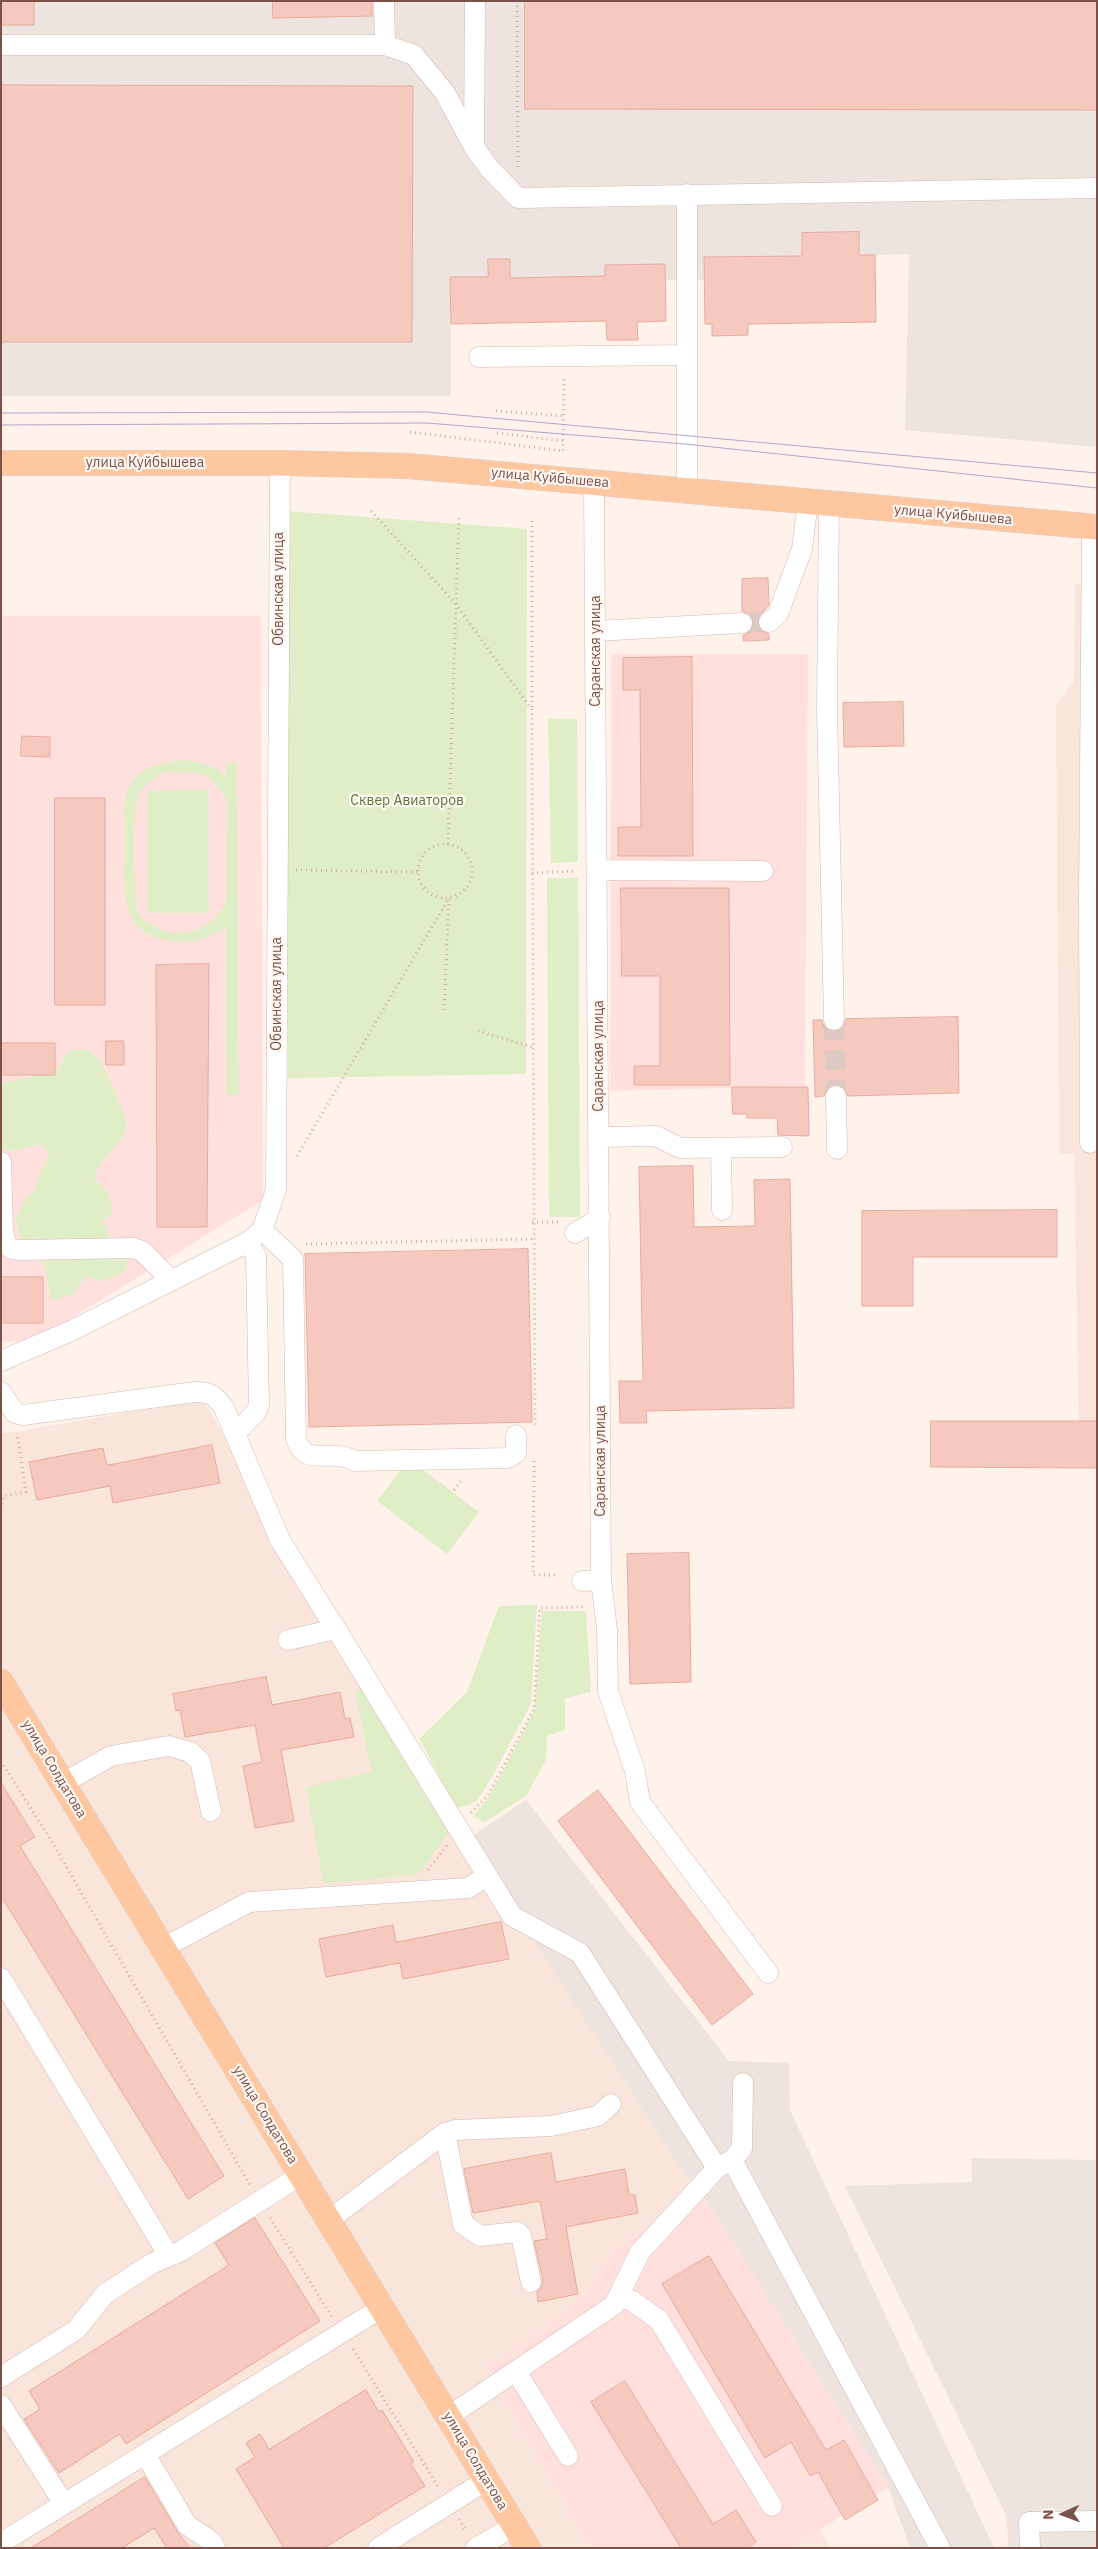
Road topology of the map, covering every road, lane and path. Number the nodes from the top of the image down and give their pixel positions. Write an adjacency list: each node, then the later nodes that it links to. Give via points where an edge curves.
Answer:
1 (384, 1): 5 (street)
2 (475, 1): 6 (street)
3 (518, 1): 9 (path)
4 (1, 45): 5 (street)
5 (385, 45): 6 (street, via 414,55 445,94)
6 (474, 147): 9 (street)
7 (1097, 188): 8 (street)
8 (687, 194): 9 (street); 10 (street)
9 (518, 198)
10 (688, 355): 12 (street); 21 (street)
11 (479, 357): 12 (street)
12 (563, 357): 14 (path)
13 (496, 411): 14 (path)
14 (564, 416): 17 (path)
15 (410, 432): 17 (path, via 563,452)
16 (497, 434): 17 (path)
17 (563, 441)
18 (1, 463): 19 (main road, улица Куйбышева)
19 (280, 463): 20 (main road, улица Куйбышева, via 408,466); 33 (street, Обвинская улица)
20 (594, 482): 21 (main road, улица Куйбышева); 30 (street, Саранская улица)
21 (687, 489): 22 (main road, улица Куйбышева)
22 (818, 503): 26 (main road, улица Куйбышева); 28 (street, via 778,614); 41 (street, via 827,709)
23 (371, 511): 27 (path)
24 (459, 516): 27 (path)
25 (532, 521): 31 (path)
26 (1094, 527): 39 (street)
27 (455, 602): 31 (path); 32 (path)
28 (769, 622)
29 (742, 623): 30 (street)
30 (596, 631): 34 (street, Саранская улица)
31 (532, 710): 37 (path)
32 (448, 844): 36 (path, via 431,848 420,863); 38 (path, via 464,851 472,866 472,875 464,890)
33 (278, 870): 36 (path); 51 (street, Обвинская улица)
34 (598, 870): 35 (street); 37 (path); 45 (street, Саранская улица)
35 (763, 871)
36 (419, 872): 38 (path, via 425,888 432,894)
37 (532, 872): 43 (path)
38 (449, 898): 40 (path); 51 (path, via 343,1082)
39 (1093, 901): 46 (street)
40 (444, 1010)
41 (834, 1020)
42 (478, 1031): 43 (path)
43 (532, 1048): 57 (path)
44 (836, 1096): 49 (street)
45 (600, 1137): 48 (street, via 656,1136 680,1148); 53 (street, Саранская улица)
46 (1090, 1143)
47 (782, 1146): 48 (street)
48 (721, 1148): 52 (street)
49 (838, 1149)
50 (1, 1162): 54 (street)
51 (276, 1190): 56 (street, Обвинская улица)
52 (722, 1210)
53 (600, 1218): 55 (street); 68 (street, Саранская улица)
54 (2, 1232): 59 (street, via 6,1244 12,1249 134,1248 142,1251)
55 (575, 1233)
56 (255, 1236): 58 (street); 59 (street); 63 (street, via 259,1405)
57 (533, 1239): 58 (path, via 300,1244); 64 (path)
58 (285, 1252): 64 (street, via 293,1259 296,1438 299,1449 306,1454 345,1455 355,1461 508,1458 516,1453)
59 (172, 1280): 60 (street, via 73,1330)
60 (1, 1361)
61 (1, 1392): 62 (street)
62 (15, 1413): 63 (street, via 32,1415 208,1392 216,1396 224,1408); 66 (path, via 26,1492 4,1496)
63 (235, 1434): 69 (street, via 280,1540)
64 (526, 1435)
65 (534, 1452): 67 (path, via 533,1575)
66 (1, 1509)
67 (558, 1575)
68 (590, 1580): 75 (path, via 588,1607 540,1608 534,1709 488,1795); 79 (street, Саранская улица, via 607,1629 608,1691 635,1771 640,1802)
69 (336, 1629): 70 (street); 75 (street)
70 (288, 1640)
71 (1, 1682): 73 (main road, улица Солдатова)
72 (1, 1761): 86 (path, via 52,1842)
73 (63, 1783): 74 (street, via 111,1756 170,1746 190,1752 200,1761); 78 (main road, улица Солдатова)
74 (211, 1811)
75 (458, 1828): 76 (street); 77 (path)
76 (487, 1876): 77 (street, via 468,1888); 84 (street, via 512,1916 580,1953)
77 (412, 1891): 78 (street, via 249,1902)
78 (164, 1948): 85 (main road, улица Солдатова)
79 (768, 1973)
80 (1, 1978): 88 (street)
81 (743, 2083): 84 (street, via 742,2149)
82 (612, 2104): 83 (street, via 598,2116 551,2126)
83 (445, 2133): 87 (street); 89 (street, via 463,2224 480,2236 517,2232 521,2235)
84 (724, 2164): 90 (street, via 640,2252); 110 (street)
85 (301, 2175): 86 (street); 87 (main road, улица Солдатова)
86 (259, 2202): 88 (street); 92 (path)
87 (329, 2220): 91 (main road, улица Солдатова)
88 (169, 2256): 94 (street, via 105,2294 76,2330)
89 (531, 2282)
90 (618, 2297): 93 (street, via 614,2305); 102 (street, via 631,2300 659,2320)
91 (383, 2308): 92 (street); 96 (main road, улица Солдатова)
92 (342, 2333): 97 (street); 101 (path)
93 (516, 2371): 96 (street); 98 (street)
94 (1, 2377)
95 (1, 2405): 100 (street)
96 (449, 2416): 99 (main road, улица Солдатова)
97 (145, 2454): 100 (street); 107 (street, via 187,2526)
98 (568, 2456)
99 (487, 2480): 101 (street); 104 (main road, улица Солдатова)
100 (64, 2504): 105 (street)
101 (449, 2504): 106 (path); 108 (street)
102 (772, 2506)
103 (1097, 2521): 111 (street, via 1029,2522)
104 (514, 2526): 106 (street); 109 (main road, улица Солдатова)
105 (1, 2543)
106 (476, 2547)
107 (215, 2548)
108 (378, 2548)
109 (528, 2548)
110 (940, 2548)
111 (1030, 2548)

